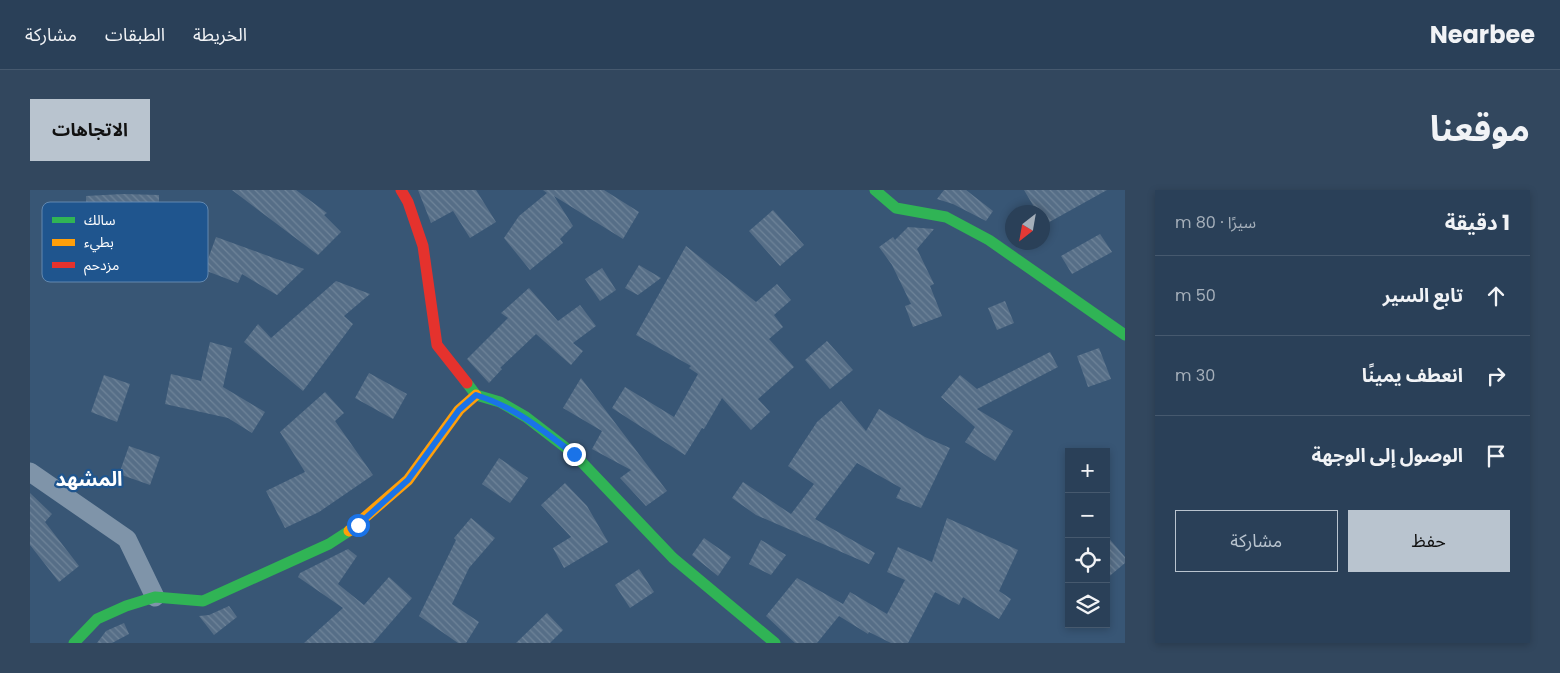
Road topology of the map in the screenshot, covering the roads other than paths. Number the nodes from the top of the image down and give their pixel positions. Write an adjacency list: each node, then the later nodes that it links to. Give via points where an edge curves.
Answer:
1 (401, 190): 4 (street, via 423,246 437,345)
2 (875, 190): 3 (street, via 896,208 946,217 989,240)
3 (1125, 335)
4 (476, 395): 6 (street, via 447,425 408,480 358,525 329,544 203,601); 8 (street, via 500,402 526,417 574,454 673,558)
5 (30, 472): 6 (street, via 126,539)
6 (155, 597): 7 (street, via 97,619)
7 (74, 643)
8 (775, 643)

